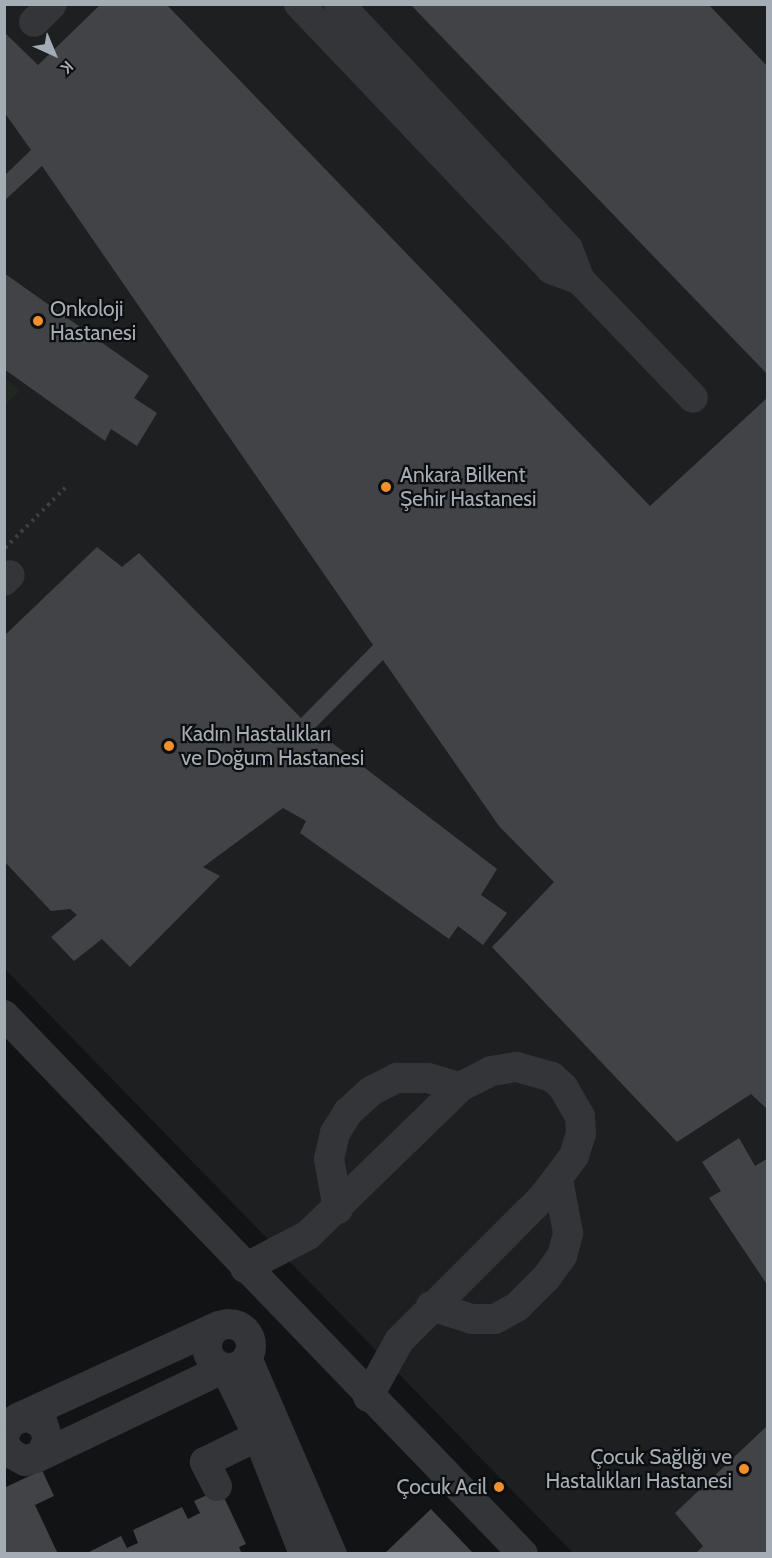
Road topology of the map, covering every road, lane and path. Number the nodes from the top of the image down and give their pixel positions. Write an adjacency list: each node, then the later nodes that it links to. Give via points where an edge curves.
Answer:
1 (299, 4): 3 (street, via 551,269)
2 (339, 4): 3 (street, via 568,249)
3 (580, 280): 4 (street)
4 (693, 398)
5 (67, 486): 6 (path)
6 (6, 568)
7 (4, 1015): 11 (street)
8 (460, 1087): 9 (street, via 492,1071 518,1067 552,1077 580,1116 581,1134 574,1156); 10 (street); 10 (street, via 428,1078 398,1078 371,1091 348,1112 334,1133 329,1159)
9 (558, 1179): 12 (street); 12 (street, via 568,1233 562,1256 539,1286 517,1307 495,1319 472,1319)
10 (338, 1209): 11 (street, via 308,1235)
11 (245, 1268): 14 (street)
12 (431, 1306): 14 (street, via 399,1341)
13 (236, 1363): 15 (street, via 36,1458 19,1460 10,1454); 15 (street, via 212,1361 207,1351 208,1339 219,1326); 16 (street); 19 (street)
14 (368, 1397): 20 (street)
15 (9, 1432)
16 (258, 1436): 17 (street, via 205,1462); 18 (street)
17 (217, 1486)
18 (304, 1554)
19 (332, 1554)
20 (523, 1554)

